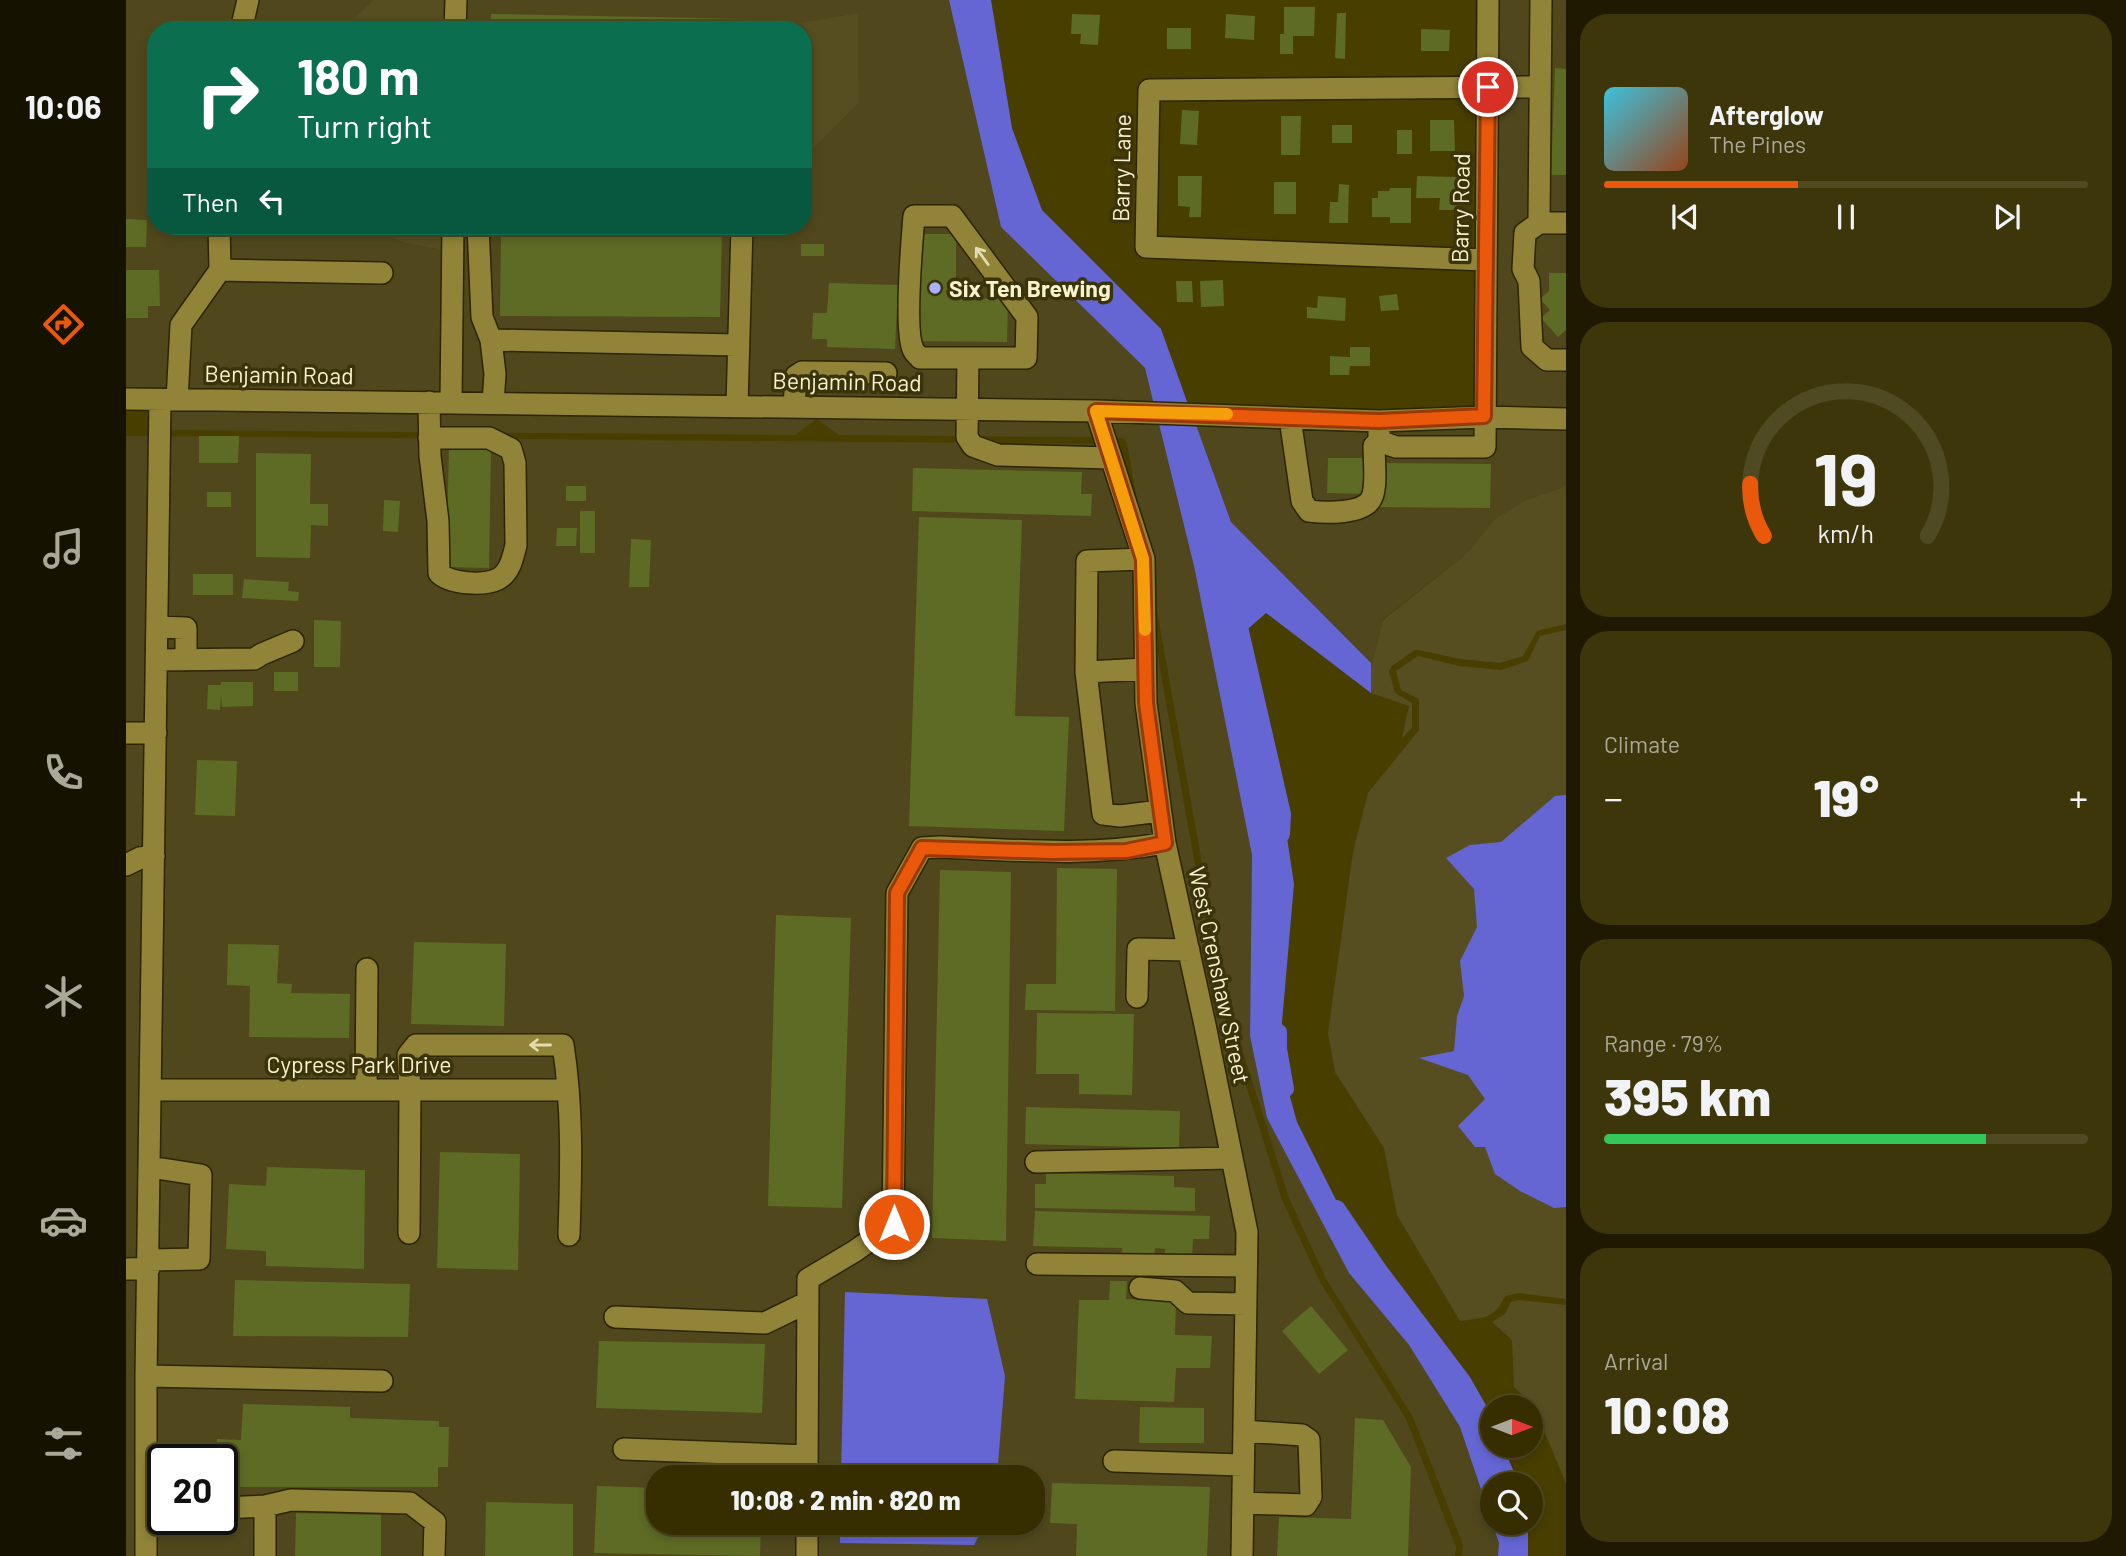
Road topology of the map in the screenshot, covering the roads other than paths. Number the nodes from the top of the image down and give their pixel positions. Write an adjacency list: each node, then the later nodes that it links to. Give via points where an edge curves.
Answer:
1 (248, 0): 5 (street)
2 (456, 0): 6 (street)
3 (1488, 0): 7 (street, Barry Road)
4 (1541, 0): 8 (street)
5 (243, 21)
6 (455, 21)
7 (1488, 87): 8 (street); 15 (street, Barry Road); 15 (street, Barry Lane, via 1149,90 1146,247)
8 (1540, 87): 9 (street)
9 (1539, 223): 10 (street); 21 (street, via 1525,233 1522,251 1522,269 1529,281 1532,346 1547,360)
10 (1566, 223)
11 (219, 235): 16 (street)
12 (453, 235): 26 (street)
13 (478, 235): 18 (street, via 482,317)
14 (742, 235): 19 (street)
15 (1486, 260): 32 (street, Barry Road)
16 (220, 270): 17 (street); 24 (street, via 181,325)
17 (382, 273)
18 (491, 340): 19 (street); 27 (street)
19 (738, 345): 28 (street)
20 (968, 359): 20 (street, one-way to 20, via 1026,358 1027,317 952,216 914,216 912,348 920,358); 30 (street)
21 (1566, 360)
22 (886, 373): 29 (street, via 802,372 796,376)
23 (126, 399): 24 (street, Benjamin Road)
24 (168, 400): 25 (street, Benjamin Road); 39 (street)
25 (429, 402): 26 (street, Benjamin Road); 36 (street)
26 (451, 402): 27 (street, Benjamin Road)
27 (493, 403): 28 (street, Benjamin Road)
28 (737, 406): 29 (street, Benjamin Road)
29 (794, 407): 30 (street, Benjamin Road)
30 (966, 409): 31 (street, Benjamin Road); 37 (street, via 967,437 973,446 988,453)
31 (1096, 411): 33 (street, Benjamin Road); 37 (street, West Crenshaw Street)
32 (1484, 416): 34 (street, Benjamin Road); 35 (street, Benjamin Road); 35 (street, Barry Road, via 1485,447 1396,447)
33 (1290, 418): 35 (street, Benjamin Road); 35 (street, via 1302,502 1309,511 1326,514 1359,509 1373,496 1374,446)
34 (1566, 419)
35 (1379, 431)
36 (429, 439): 36 (street, via 439,573 461,582 497,580 506,572 516,545 511,449 489,438)
37 (1111, 458): 38 (street, West Crenshaw Street)
38 (1143, 559): 43 (street, West Crenshaw Street); 44 (street, via 1087,561)
39 (157, 627): 41 (street); 42 (street, via 186,628)
40 (293, 641): 42 (street, via 254,659)
41 (156, 660): 42 (street); 46 (street)
42 (186, 660)
43 (1145, 669): 44 (street); 47 (street, West Crenshaw Street)
44 (1086, 672): 47 (street, via 1103,814)
45 (126, 733): 46 (street)
46 (156, 733): 49 (street)
47 (1160, 811): 48 (street, West Crenshaw Street)
48 (1165, 843): 51 (street, West Crenshaw Street); 68 (street, via 1126,851 922,848 897,893 894,1224 808,1279)
49 (154, 856): 50 (street); 54 (street)
50 (126, 865)
51 (1189, 950): 53 (street, via 1138,949); 58 (street, West Crenshaw Street)
52 (367, 969): 55 (street)
53 (1137, 997)
54 (151, 1090): 55 (street, Cypress Park Drive); 60 (street)
55 (366, 1090): 56 (street, Cypress Park Drive)
56 (410, 1090): 57 (street, Cypress Park Drive); 57 (street, one-way to 56, via 563,1045 416,1045 408,1055); 61 (street)
57 (567, 1090): 62 (street, via 572,1167)
58 (1232, 1158): 59 (street); 65 (street, West Crenshaw Street, via 1247,1232)
59 (1036, 1162)
60 (150, 1167): 63 (street); 63 (street, via 201,1175 200,1259)
61 (409, 1233)
62 (569, 1235)
63 (149, 1264): 66 (street); 71 (street)
64 (1037, 1264): 65 (street)
65 (1246, 1265): 69 (street, West Crenshaw Street)
66 (126, 1269)
67 (1140, 1288): 69 (street, via 1175,1291 1188,1303)
68 (808, 1302): 70 (street, via 765,1323); 78 (street)
69 (1246, 1304): 73 (street, West Crenshaw Street)
70 (615, 1317)
71 (146, 1376): 72 (street); 74 (street)
72 (382, 1381)
73 (1244, 1431): 79 (street, West Crenshaw Street); 80 (street, via 1303,1435 1309,1440 1311,1497 1306,1505)
74 (150, 1444)
75 (624, 1449): 77 (street)
76 (1114, 1461): 79 (street)
77 (796, 1465)
78 (807, 1465)
79 (1244, 1465): 80 (street, West Crenshaw Street)
80 (1243, 1503): 89 (street, West Crenshaw Street)
81 (265, 1506): 82 (street); 86 (street); 87 (street, via 292,1500 410,1503 435,1522)
82 (238, 1507)
83 (148, 1535): 85 (street)
84 (807, 1535): 88 (street)
85 (140, 1554)
86 (265, 1556)
87 (434, 1556)
88 (807, 1556)
89 (1242, 1556)

